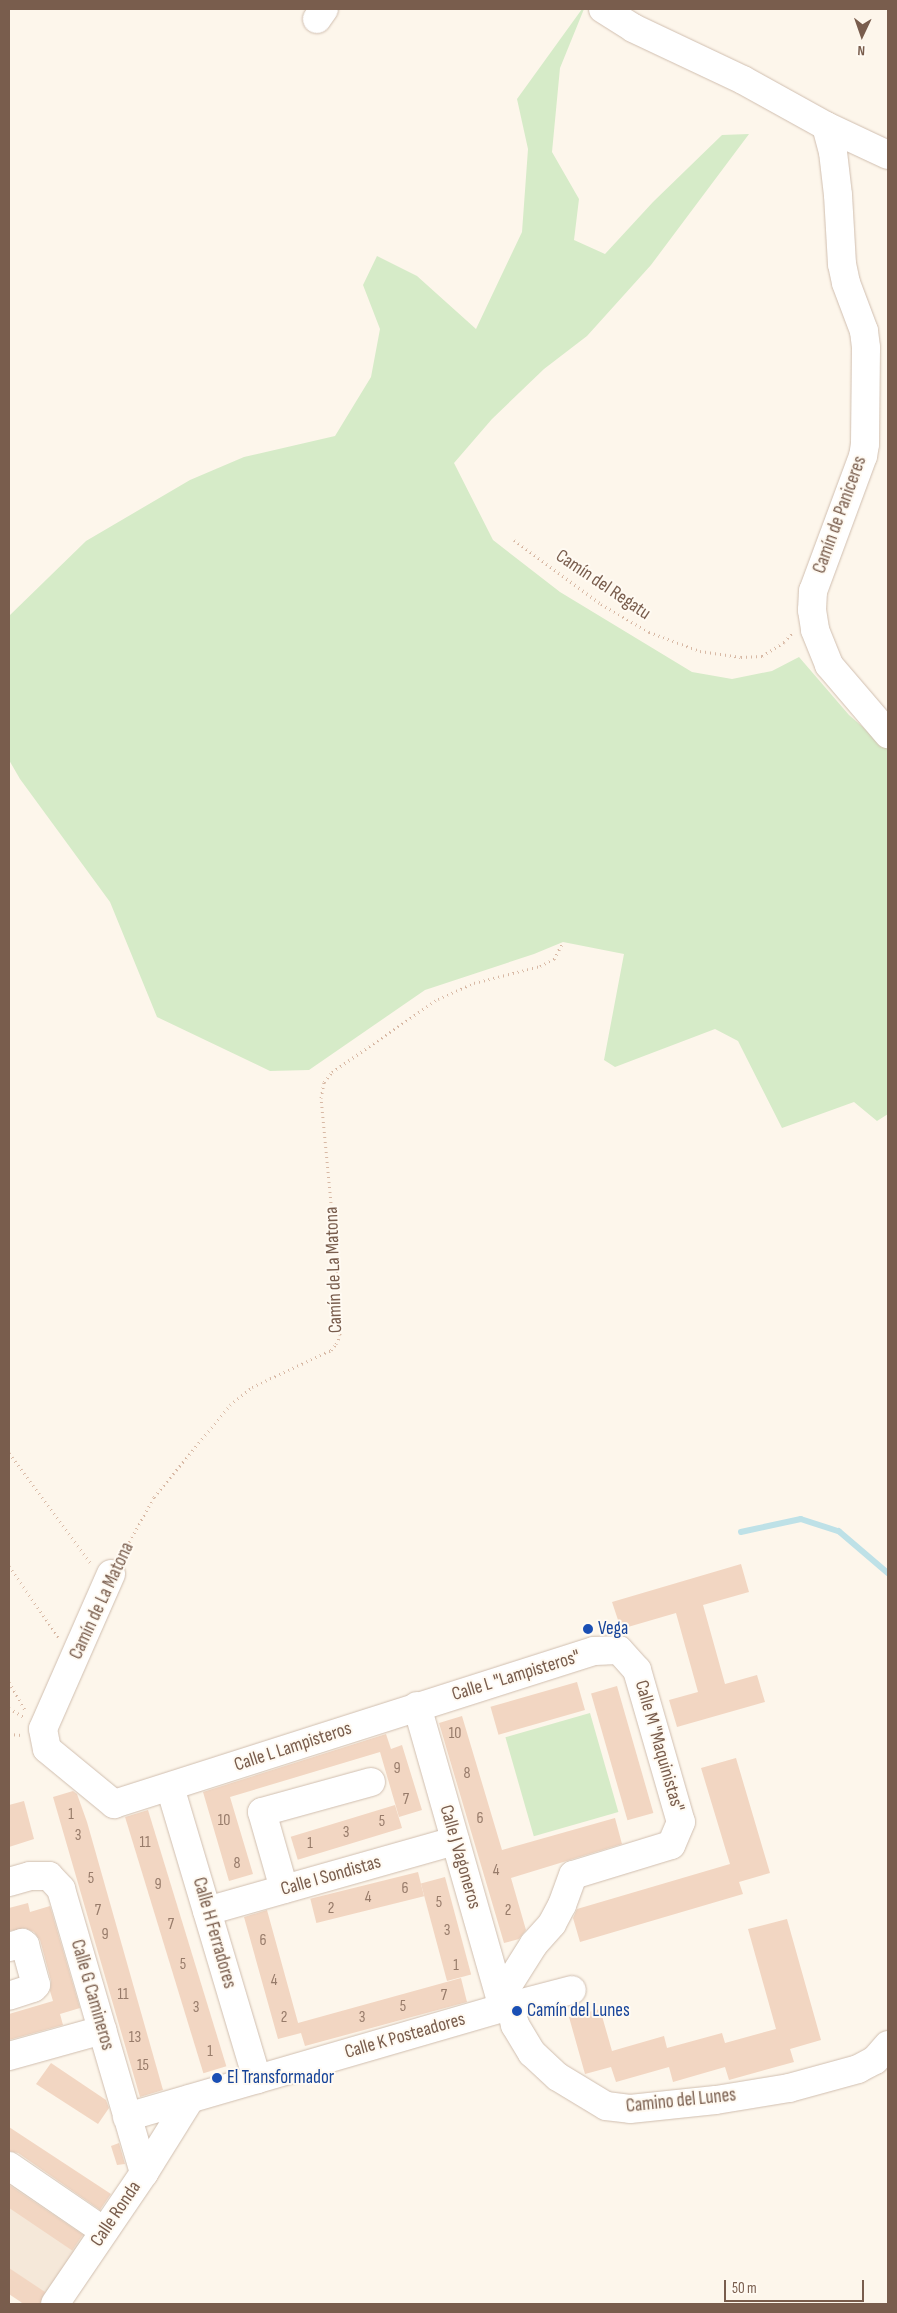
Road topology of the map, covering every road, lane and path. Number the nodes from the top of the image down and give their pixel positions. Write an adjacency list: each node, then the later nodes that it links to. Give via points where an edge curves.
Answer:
1 (603, 9): 2 (street, via 633,28 743,80)
2 (826, 126): 3 (street); 5 (street, Camín de Paniceres, via 838,195 842,264 864,331 864,444 813,591)
3 (888, 156)
4 (514, 540): 5 (path, Camín del Regatu, via 601,604 649,632 700,651 741,657 762,656 784,642)
5 (812, 610): 6 (street, Camín de Paniceres, via 815,630 829,665)
6 (888, 734)
7 (563, 942): 10 (path, Camín de La Matona, via 554,959 540,966 474,983 438,999 332,1072 324,1082 321,1098 338,1277 340,1335 331,1350 252,1386 230,1405 154,1497)
8 (9, 1453): 10 (path)
9 (9, 1566): 11 (path)
10 (109, 1579): 11 (street, Camín de La Matona)
11 (74, 1659): 17 (street, Camín de La Matona, via 43,1729 47,1749 114,1804)
12 (637, 1670): 14 (street, Calle L "Lampisteros", via 618,1650 594,1652); 25 (street, Calle M "Maquinistas", via 681,1822 671,1845 573,1875 552,1924 534,1944)
13 (9, 1682): 15 (path)
14 (417, 1706): 17 (street, Calle L Lampisteros); 18 (street, Calle J Vagoneros)
15 (29, 1716)
16 (371, 1782): 20 (street, via 262,1812)
17 (170, 1787): 21 (street, Calle H Ferradores)
18 (455, 1841): 20 (street, Calle I Sondistas); 25 (street, Calle J Vagoneros)
19 (9, 1882): 26 (street, Calle G Camineros, via 30,1876 49,1876 61,1889)
20 (284, 1889): 21 (street, Calle I Sondistas)
21 (207, 1911): 29 (street, Calle H Ferradores)
22 (9, 1947): 24 (street, via 25,1945 36,1985)
23 (572, 1990): 25 (street, Calle K Posteadores)
24 (9, 1996)
25 (504, 2004): 27 (street, Camino del Lunes, via 532,2053 558,2077 606,2106 630,2109 789,2088 858,2069 875,2060); 29 (street, Calle K Posteadores)
26 (102, 2030): 28 (street); 31 (street, Calle G Camineros)
27 (888, 2045)
28 (9, 2056)
29 (257, 2079): 30 (street, Calle K Posteadores)
30 (190, 2099): 31 (street, Calle K Posteadores); 33 (street)
31 (127, 2117): 33 (street, Calle Ronda)
32 (9, 2166): 34 (street)
33 (144, 2173): 34 (street, Calle Ronda)
34 (104, 2231): 35 (street, Calle Ronda)
35 (56, 2304)

